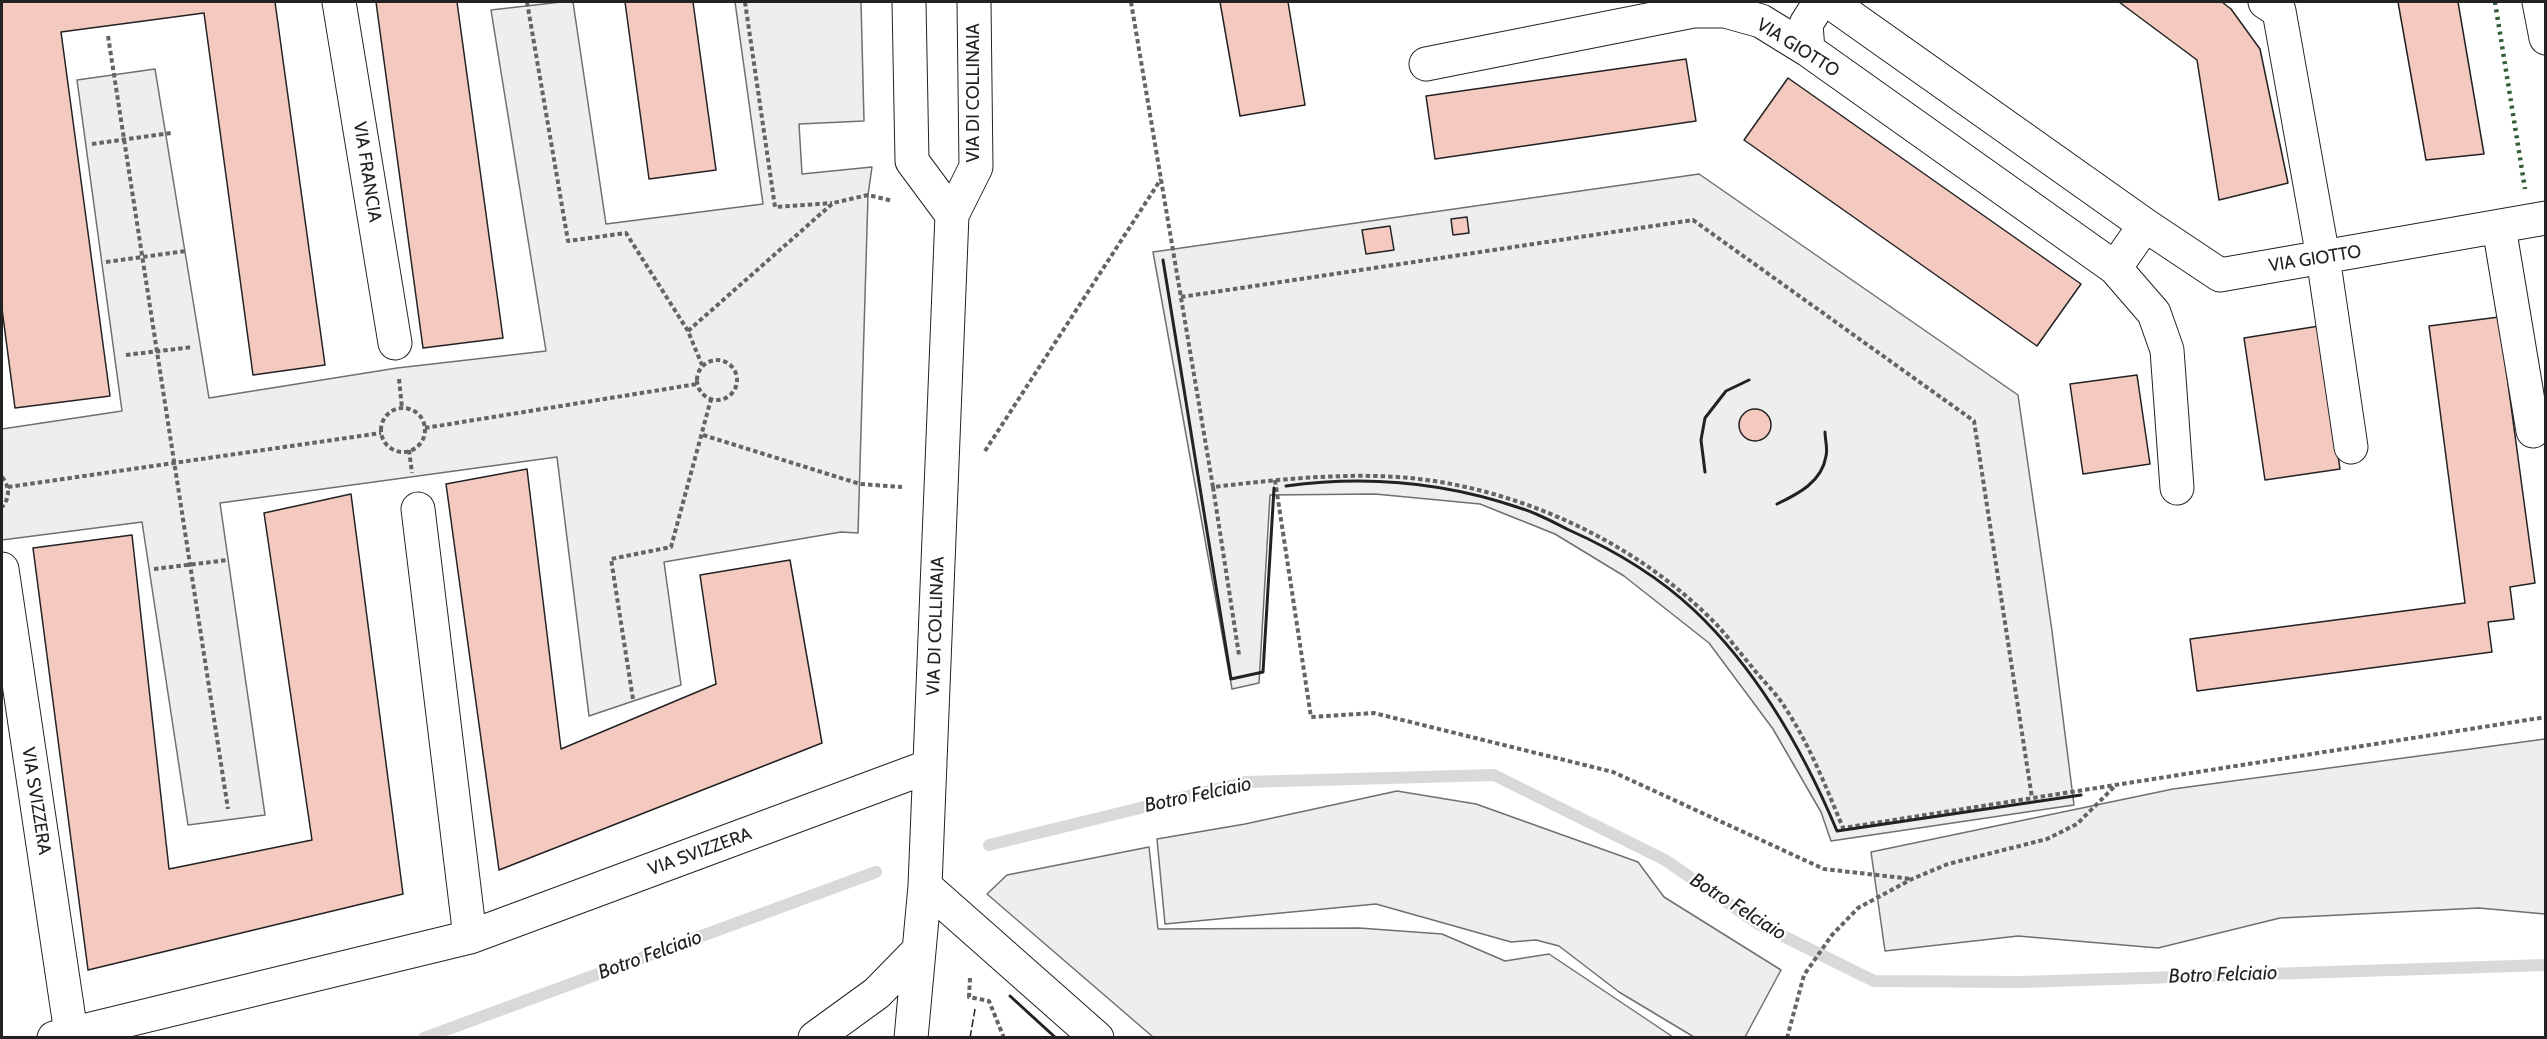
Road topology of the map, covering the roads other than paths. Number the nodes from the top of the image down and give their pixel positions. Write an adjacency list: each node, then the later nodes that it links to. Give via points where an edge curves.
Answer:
1 (339, 2): 17 (street, VIA FRANCIA)
2 (909, 2): 11 (street, via 912,160)
3 (974, 2): 11 (street, VIA DI COLLINAIA, via 976,167)
4 (1820, 2): 9 (street, via 1806,24)
5 (1830, 2): 13 (street, VIA GIOTTO)
6 (2265, 2): 15 (street, via 2279,11)
7 (2539, 2): 8 (street)
8 (2546, 38)
9 (1808, 50): 10 (street, VIA GIOTTO, via 1761,21 1725,11 1693,12); 16 (street, VIA GIOTTO)
10 (1426, 64)
11 (952, 214): 23 (street, VIA DI COLLINAIA)
12 (2546, 218): 14 (street, VIA GIOTTO)
13 (2145, 225): 15 (street, VIA GIOTTO, via 2220,275); 16 (street)
14 (2499, 227): 15 (street, VIA GIOTTO); 18 (street)
15 (2323, 257): 19 (street)
16 (2115, 268): 20 (street, VIA GIOTTO, via 2154,312 2167,350)
17 (396, 355)
18 (2533, 431)
19 (2351, 447)
20 (2177, 488)
21 (418, 509): 25 (street)
22 (2, 569): 27 (street, VIA SVIZZERA)
23 (930, 766): 24 (street, VIA DI COLLINAIA); 25 (street, VIA SVIZZERA)
24 (925, 886): 26 (street, VIA DI COLLINAIA); 30 (street)
25 (470, 937): 27 (street, VIA SVIZZERA)
26 (919, 950): 28 (street, via 877,993); 29 (street, VIA DI COLLINAIA)
27 (63, 1035)
28 (815, 1038)
29 (911, 1038)
30 (1096, 1038)

